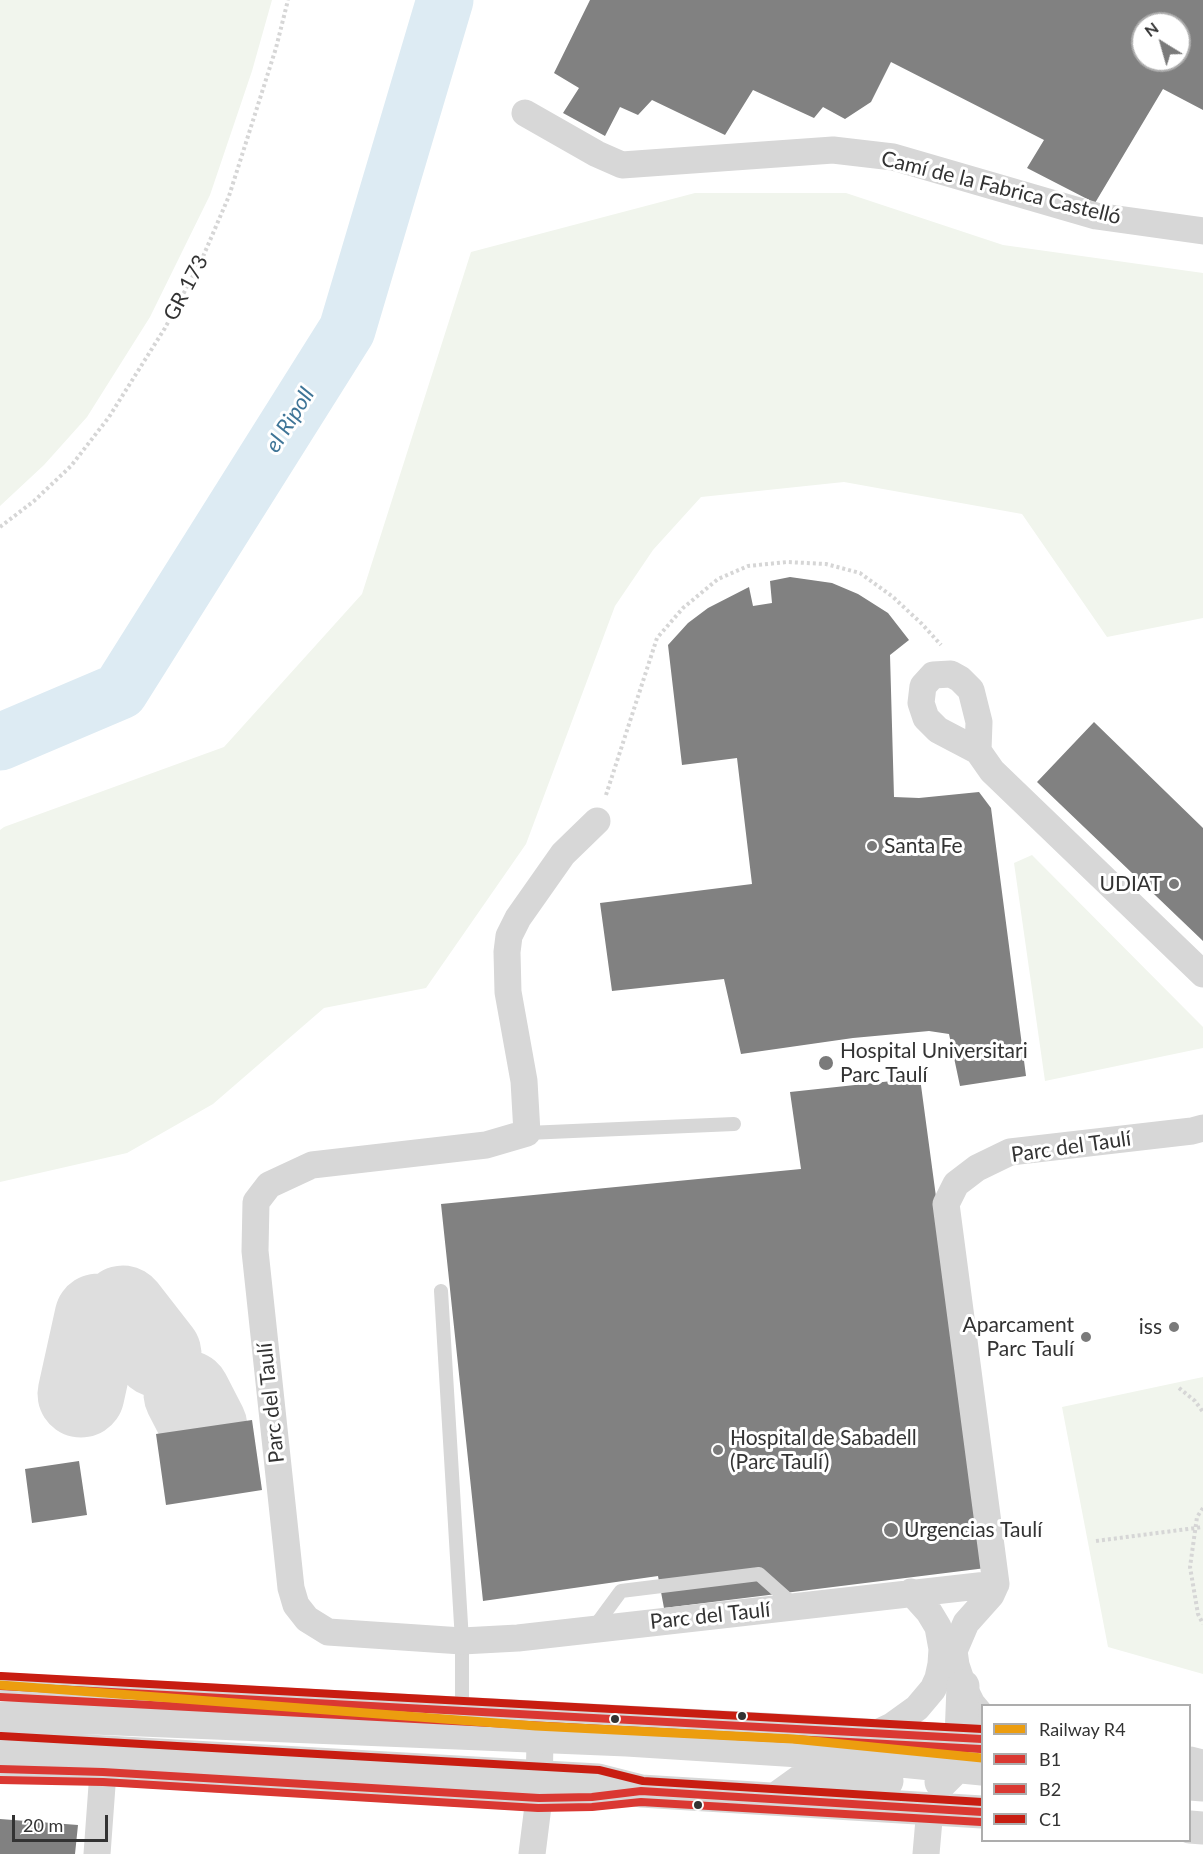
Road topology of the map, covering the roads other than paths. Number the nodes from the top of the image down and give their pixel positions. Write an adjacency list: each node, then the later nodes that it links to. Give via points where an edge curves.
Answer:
1 (525, 113): 2 (street, Camí de la Fabrica Castelló, via 622,165 832,150 893,157 1096,216)
2 (1203, 231)
3 (978, 751): 3 (street, via 979,722 971,690 951,674 933,675 923,686 921,703 927,718 938,730); 5 (street, via 992,771)
4 (597, 821): 8 (street, via 563,854 509,936 508,992 524,1081)
5 (1203, 974)
6 (734, 1124): 8 (lane)
7 (1203, 1128): 10 (street, Parc del Taulí, via 1010,1152 977,1167 956,1184 946,1203)
8 (527, 1134): 14 (street, Parc del Taulí, via 486,1144 312,1165 269,1185 256,1202 255,1251 291,1588 296,1605 307,1619 328,1632)
9 (441, 1291): 14 (lane)
10 (996, 1584): 11 (street, Parc del Taulí); 16 (street, via 966,1623 954,1651)
11 (911, 1592): 12 (street, Parc del Taulí); 19 (street, via 938,1627 941,1664 933,1689 917,1708)
12 (796, 1606): 13 (street, Parc del Taulí); 13 (lane, via 759,1574 621,1591)
13 (593, 1629): 14 (street, Parc del Taulí)
14 (462, 1641): 17 (lane)
15 (0, 1686): 17 (street)
16 (963, 1686): 22 (street)
17 (462, 1711): 19 (street)
18 (0, 1718): 20 (street)
19 (879, 1733): 22 (street); 23 (street)
20 (540, 1737): 23 (street); 26 (street)
21 (0, 1746): 26 (street)
22 (973, 1746): 23 (street); 27 (street, via 938,1784 808,1776)
23 (800, 1751)
24 (0, 1769): 25 (street)
25 (103, 1772): 26 (street); 30 (street)
26 (539, 1787): 27 (street, via 597,1780 641,1791); 31 (street)
27 (776, 1799): 28 (street)
28 (930, 1808): 29 (street); 32 (street)
29 (981, 1812)
30 (97, 1854)
31 (532, 1854)
32 (926, 1854)

